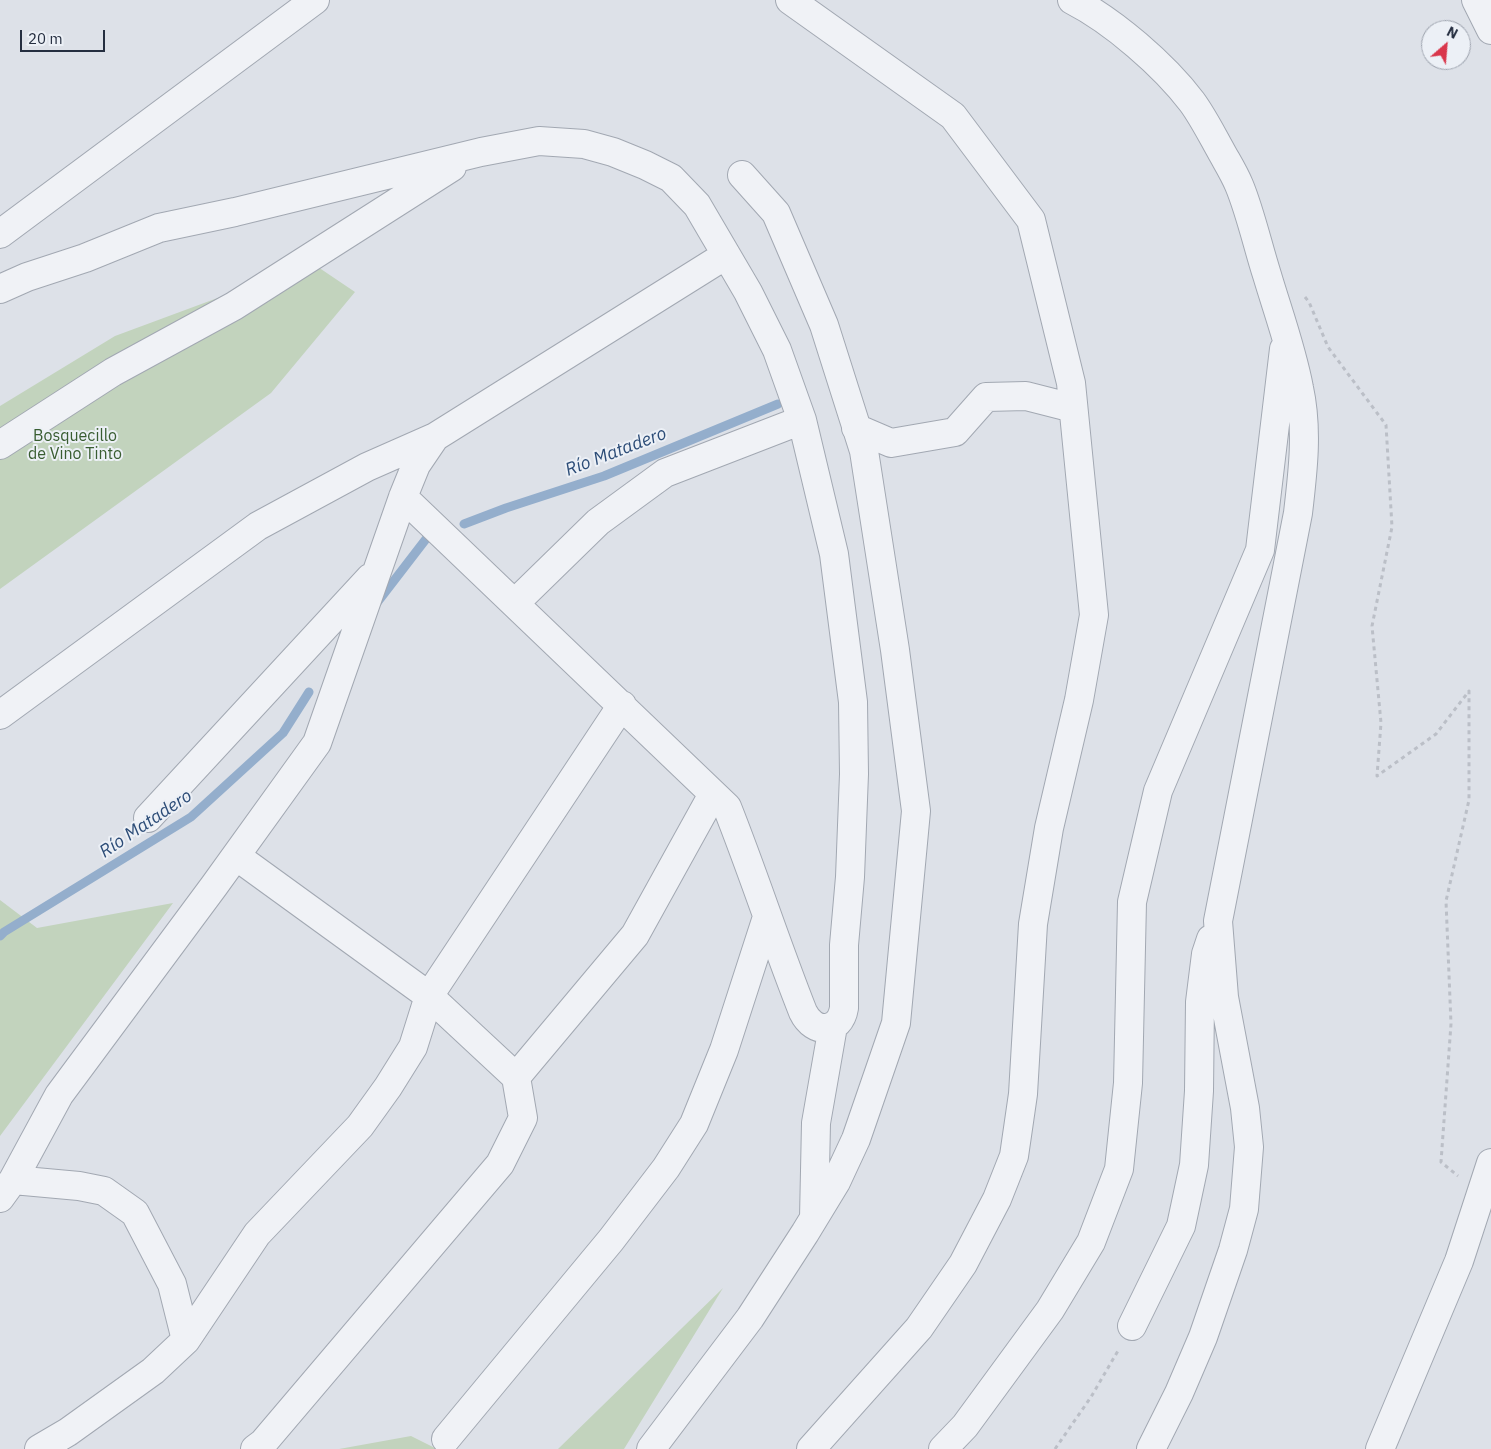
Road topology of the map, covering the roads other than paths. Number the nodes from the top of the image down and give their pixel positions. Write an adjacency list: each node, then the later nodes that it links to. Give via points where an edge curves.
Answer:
1 (315, 0): 8 (street)
2 (790, 0): 12 (street, via 953,116 1031,220 1071,383)
3 (1072, 0): 11 (street, via 1120,31 1156,62 1192,102 1239,186)
4 (1476, 0): 5 (street)
5 (1491, 30)
6 (472, 154): 9 (street, via 539,140 584,144 645,164 671,178 697,205); 10 (street, via 159,228); 16 (street, via 234,306 113,372)
7 (742, 175): 14 (street, via 776,213 824,325)
8 (0, 234)
9 (726, 256): 13 (street, via 777,350); 15 (street)
10 (0, 289)
11 (1285, 335): 26 (street, via 1300,389 1304,466 1298,512); 40 (street, via 1260,550 1158,791 1132,902 1128,1083 1119,1169 1090,1242 1050,1310 965,1426)
12 (1073, 408): 14 (street, via 1026,396 986,397 955,432 891,443); 39 (street, via 1094,615 1079,700 1049,828 1033,924 1023,1094 1014,1156 997,1199 963,1264 919,1328)
13 (802, 420): 19 (street, via 665,473 598,522); 28 (street, via 834,554 853,702 854,774 844,945 844,1008 843,1015)
14 (856, 428): 32 (street, via 864,452 916,811 896,1023 856,1139)
15 (435, 437): 17 (street, via 416,465); 21 (street, via 367,467 258,526)
16 (0, 445)
17 (403, 497): 18 (street); 19 (street)
18 (378, 570): 23 (street); 24 (street, via 317,743)
19 (515, 604): 20 (street)
20 (622, 705): 22 (street); 27 (street)
21 (0, 715)
22 (713, 794): 25 (street, via 727,807); 29 (street, via 636,935)
23 (148, 818)
24 (236, 856): 27 (street); 31 (street, via 59,1095)
25 (767, 917): 28 (street, via 807,1020 820,1029); 35 (street, via 724,1050 694,1124 666,1168 611,1240)
26 (1218, 921): 33 (street, via 1206,954 1200,1002 1194,1166 1181,1226); 41 (street, via 1224,997 1250,1147 1244,1209 1203,1337)
27 (429, 996): 29 (street); 34 (street, via 413,1047 388,1087 360,1126 257,1234)
28 (832, 1026): 32 (street, via 816,1123)
29 (516, 1077): 37 (street, via 523,1118 500,1164)
30 (1491, 1162): 42 (street, via 1459,1261)
31 (7, 1189): 34 (street, via 79,1186 104,1191 135,1213 172,1284)
32 (814, 1219): 38 (street, via 750,1318)
33 (1132, 1326)
34 (186, 1340): 36 (street, via 153,1371)
35 (446, 1439)
36 (39, 1449)
37 (255, 1449)
38 (651, 1449)
39 (811, 1449)
40 (943, 1449)
41 (1151, 1449)
42 (1380, 1449)

